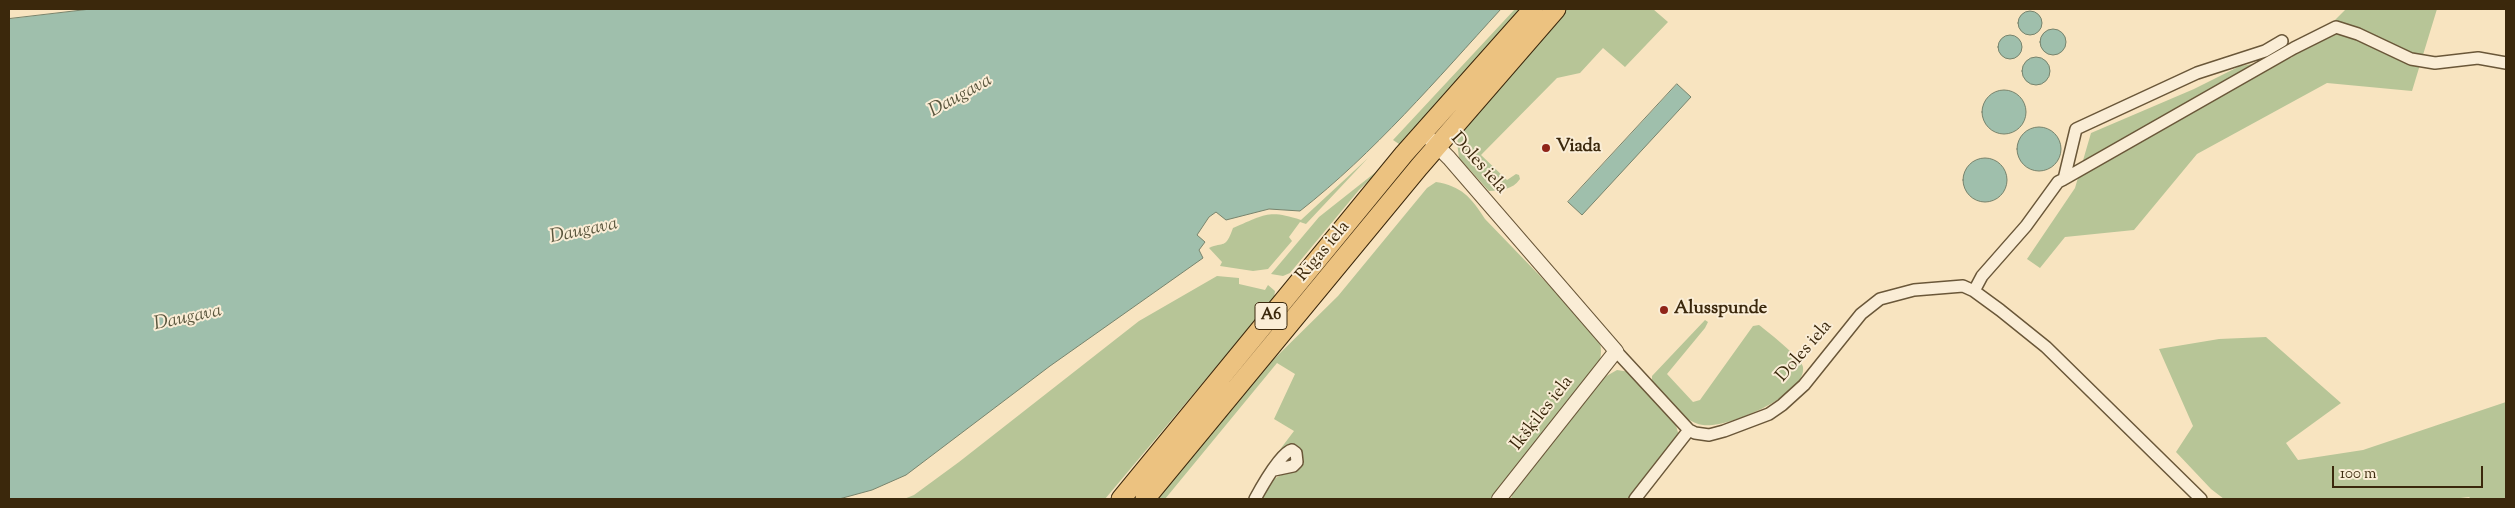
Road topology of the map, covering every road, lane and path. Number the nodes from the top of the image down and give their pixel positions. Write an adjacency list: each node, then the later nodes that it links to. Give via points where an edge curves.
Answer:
1 (1533, 9): 5 (highway, Rīgas iela / A6)
2 (1556, 9): 6 (highway, Rīgas iela / A6)
3 (2282, 41): 7 (street, via 2265,51 2197,73 2076,129)
4 (2506, 63): 7 (street, via 2478,58 2435,64 2411,59 2336,27)
5 (1423, 133): 6 (street, Doles iela); 12 (highway, Rīgas iela / A6)
6 (1437, 146): 9 (street, Doles iela); 13 (highway, Rīgas iela / A6)
7 (2064, 178): 8 (street, via 1982,276)
8 (1974, 291): 10 (street, Doles iela, via 1962,286 1914,290 1880,299 1861,314 1804,385 1769,414 1709,435); 17 (street, Doles iela, via 2046,347)
9 (1616, 351): 10 (street, Doles iela); 15 (street, Ikšķiles iela)
10 (1688, 430): 16 (street)
11 (1274, 470): 14 (street)
12 (1121, 499)
13 (1145, 499)
14 (1255, 499)
15 (1499, 499)
16 (1635, 499)
17 (2200, 499)

